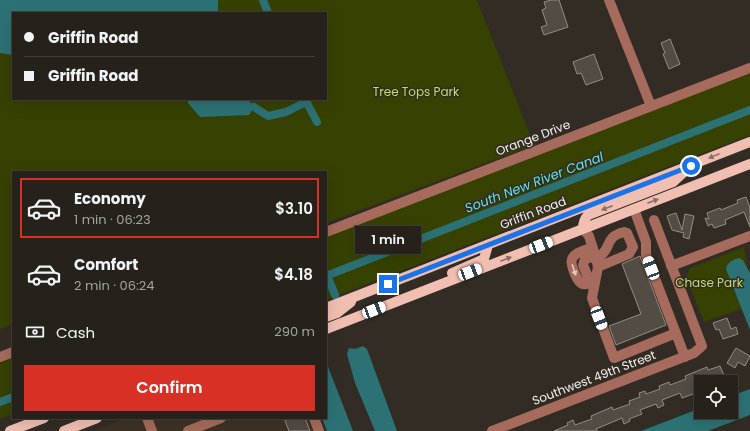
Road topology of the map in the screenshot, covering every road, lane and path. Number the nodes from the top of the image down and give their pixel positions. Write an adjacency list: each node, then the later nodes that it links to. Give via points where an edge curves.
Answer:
1 (609, 0): 3 (street)
2 (750, 68): 3 (street, Orange Drive)
3 (651, 106): 10 (street, Orange Drive)
4 (750, 142): 6 (main road, Griffin Road, one-way to 6)
5 (750, 164): 7 (main road, one-way to 5)
6 (691, 166): 9 (main road, one-way to 9, via 673,182 585,218); 12 (main road, Griffin Road)
7 (634, 209): 9 (main road); 21 (street, via 646,242 646,256)
8 (654, 220): 14 (street)
9 (583, 228): 13 (street, via 584,238); 17 (main road, one-way to 9)
10 (327, 232)
11 (750, 236): 14 (street)
12 (488, 245): 16 (main road, Griffin Road); 17 (main road, via 484,259 401,294)
13 (593, 258): 15 (street); 15 (street, via 574,256 572,260 580,283)
14 (671, 266): 23 (street, Southwest 49th Street, via 702,346)
15 (593, 282): 21 (street, via 592,298 614,358)
16 (359, 296): 18 (main road, Griffin Road); 19 (main road, via 337,313)
17 (386, 305): 20 (main road)
18 (327, 308)
19 (327, 317)
20 (327, 329)
21 (676, 333): 23 (street)
22 (12, 352): 24 (street)
23 (685, 356): 36 (street, Southwest 49th Street)
24 (0, 358)
25 (41, 419): 31 (main road)
26 (94, 419): 32 (main road)
27 (147, 419): 33 (street)
28 (215, 419): 30 (street)
29 (314, 419): 35 (street)
30 (196, 422): 34 (street)
31 (10, 431)
32 (64, 431)
33 (152, 431)
34 (188, 431)
35 (319, 431)
36 (492, 431)

